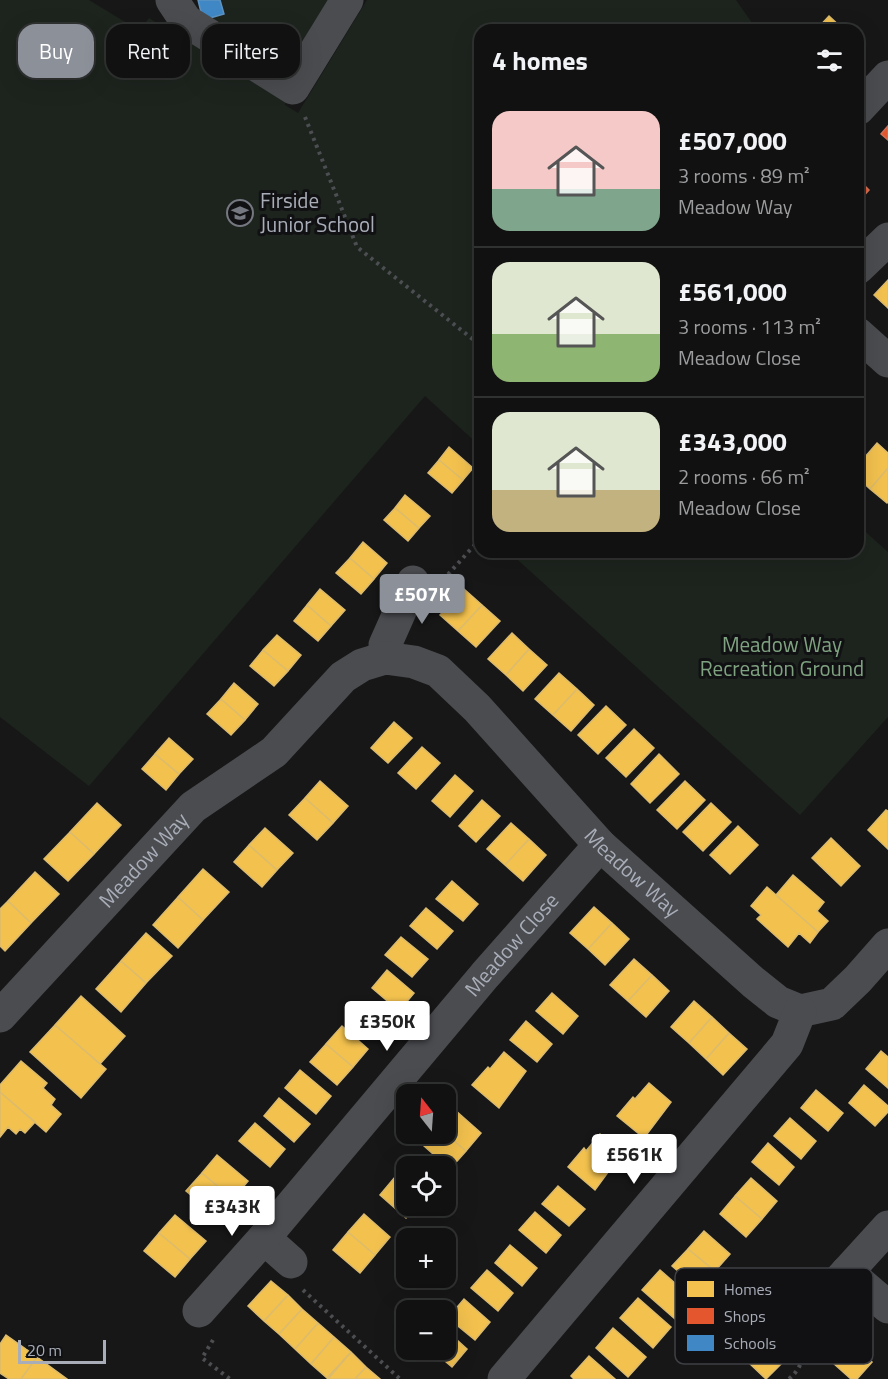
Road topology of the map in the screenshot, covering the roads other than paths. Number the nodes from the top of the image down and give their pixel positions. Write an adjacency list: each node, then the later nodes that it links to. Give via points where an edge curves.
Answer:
1 (172, 0): 2 (street, via 186,21 293,88)
2 (347, 0)
3 (888, 78): 4 (street)
4 (864, 103)
5 (888, 239): 6 (street)
6 (864, 262)
7 (864, 339): 8 (street)
8 (888, 361)
9 (426, 583): 10 (street, via 385,645)
10 (385, 658): 11 (street, Meadow Way, via 414,662 438,671 477,708); 14 (street, Meadow Way, via 362,665 343,677 274,752 193,807)
11 (600, 845): 13 (street, Meadow Way, via 753,982 778,1002); 16 (street, Meadow Close)
12 (888, 945): 13 (street, via 832,1004)
13 (800, 1011): 22 (street, via 787,1044)
14 (0, 1016)
15 (888, 1227): 18 (street)
16 (264, 1238): 17 (street); 21 (street, Meadow Close)
17 (291, 1262)
18 (856, 1268)
19 (873, 1304): 20 (street)
20 (888, 1307)
21 (199, 1311)
22 (504, 1379)

